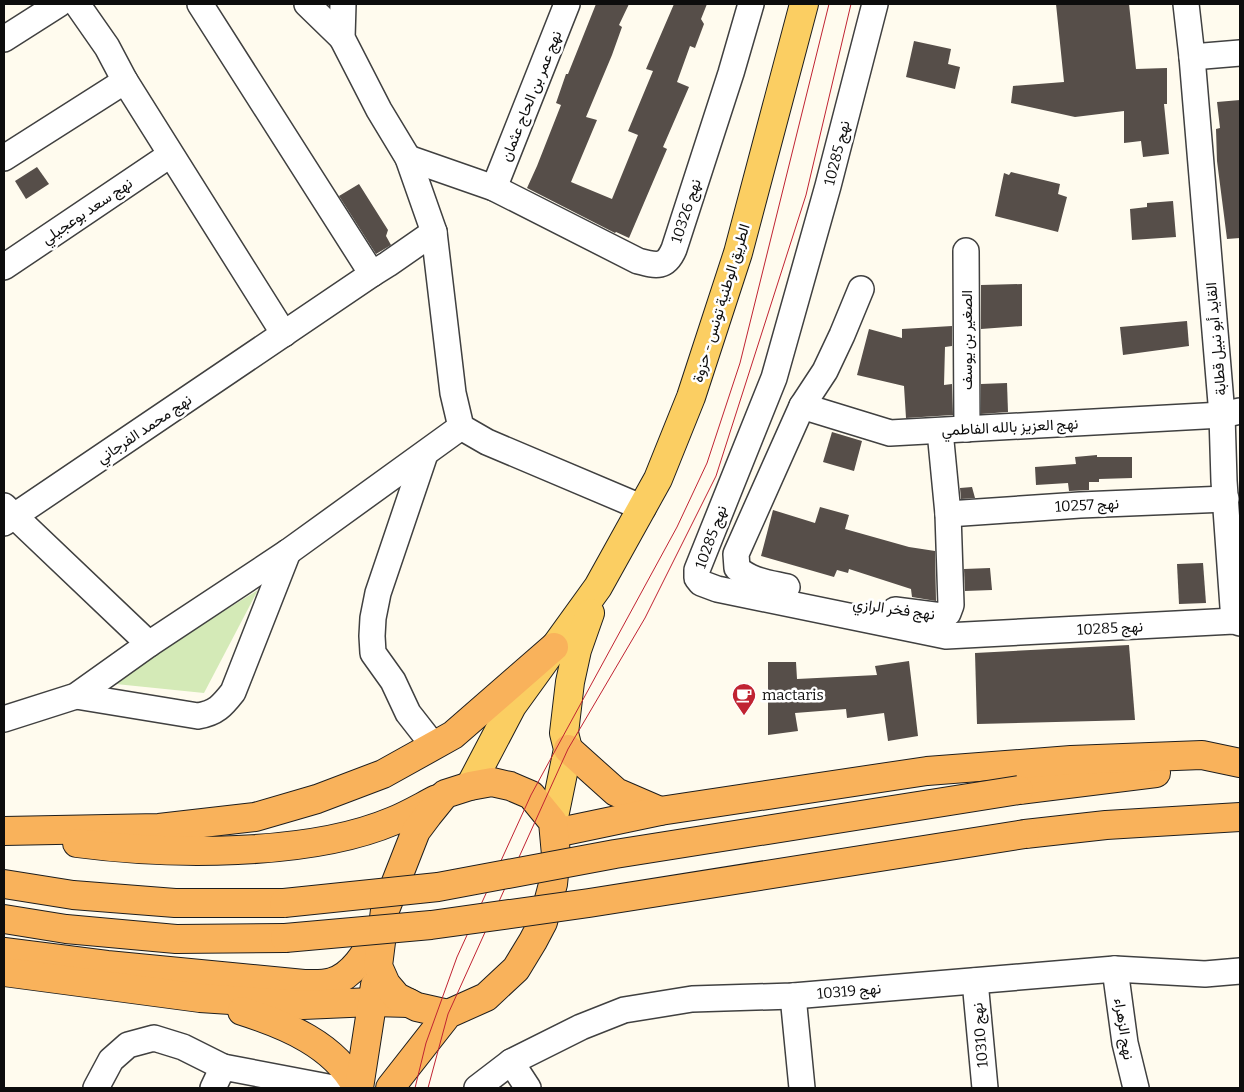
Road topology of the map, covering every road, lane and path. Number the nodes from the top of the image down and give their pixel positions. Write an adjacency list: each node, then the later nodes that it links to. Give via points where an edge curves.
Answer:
1 (59, 4): 12 (street)
2 (77, 4): 15 (street, via 107,47)
3 (200, 4): 23 (street)
4 (307, 4): 11 (street)
5 (343, 4): 11 (street)
6 (567, 4): 19 (street, نهج عمر بن الحاج عثمان)
7 (751, 4): 19 (street, نهج 10326, via 674,249 663,264 638,261)
8 (804, 4): 33 (main road, الطريق الوطنية تونس - حزوة, via 738,253 691,397)
9 (874, 4): 38 (street, نهج 10285, via 828,186 774,378 697,570 697,578 717,589 946,636)
10 (1186, 4): 14 (street, القايد أبو نبيل قطابة)
11 (342, 38): 18 (street)
12 (4, 40)
13 (1240, 53): 14 (street)
14 (1192, 57): 27 (street, القايد أبو نبيل قطابة)
15 (125, 81): 16 (street); 17 (street)
16 (170, 155): 22 (street, نهج سعد بوعجيلي); 25 (street)
17 (4, 158)
18 (408, 158): 19 (street, نهج 10326); 20 (street)
19 (494, 188)
20 (434, 232): 23 (street, نهج محمد الفرجاني); 28 (street, via 452,393)
21 (966, 251): 29 (street, الصغير بن يوسف)
22 (4, 266)
23 (372, 274): 25 (street, نهج محمد الفرجاني)
24 (861, 289): 26 (street, via 824,371)
25 (284, 334): 35 (street, نهج محمد الفرجاني)
26 (802, 406): 30 (street, نهج العزيز بالله الفاطمي, via 890,434); 34 (street, نهج فخر الرازي, via 736,554 737,568 741,573 756,580 852,603 942,616 948,613 951,605)
27 (1231, 413): 29 (street, نهج العزيز بالله الفاطمي); 32 (street, القايد أبو نبيل قطابة, via 1224,480)
28 (461, 427): 31 (street); 33 (street, via 487,442)
29 (967, 429): 30 (street, نهج العزيز بالله الفاطمي)
30 (940, 431): 34 (street, نهج فخر الرازي)
31 (425, 454): 36 (street); 43 (street, via 378,593 372,636 373,653 393,681 408,713)
32 (1226, 499): 34 (street, نهج 10257); 38 (street, القايد أبو نبيل قطابة)
33 (643, 508): 37 (main road, الطريق الوطنية تونس - حزوة)
34 (948, 514)
35 (7, 515): 39 (street)
36 (288, 552): 39 (street); 41 (street, via 233,692 210,714 198,716)
37 (598, 588): 40 (main road, الطريق الوطنية تونس - حزوة); 44 (main road, الطريق الوطنية تونس - حزوة, via 570,682 564,733)
38 (1237, 622)
39 (149, 644): 41 (street)
40 (554, 647): 43 (highway, via 453,735); 47 (main road, الطريق الوطنية تونس - حزوة)
41 (76, 696): 42 (street)
42 (4, 719)
43 (433, 745): 51 (highway, via 383,774 317,799 255,817 159,828)
44 (568, 748): 48 (highway, via 616,792); 50 (main road, الطريق الوطنية تونس - حزوة)
45 (1240, 763): 48 (highway, via 1202,755 927,770)
46 (1240, 768): 52 (highway, bridge, via 1171,771 1019,790 615,854 438,887 284,903 175,903 73,895)
47 (458, 790): 50 (highway, via 492,782 510,786 531,795); 51 (highway, via 393,821 338,838 295,845 243,849 119,849); 54 (highway, via 428,815 416,831 385,910)
48 (660, 810): 50 (highway)
49 (1240, 817): 53 (highway, bridge, via 1025,834 432,925 285,938 176,938 66,929)
50 (554, 828): 65 (highway, via 553,884 544,922 516,969 486,997)
51 (4, 832)
52 (4, 884)
53 (4, 919)
54 (384, 922): 55 (highway, via 362,958 346,975 320,984 107,965); 56 (highway)
55 (4, 952)
56 (378, 966): 63 (highway); 64 (highway, via 386,984)
57 (1115, 969): 58 (street, نهج 10319, via 1205,974); 60 (street, نهج 10319); 76 (street, نهج الزهراء, via 1125,1043)
58 (1240, 971)
59 (4, 972): 62 (highway)
60 (975, 981): 61 (street, نهج 10319); 75 (street, نهج 10310)
61 (793, 996): 66 (street, نهج 10319, via 692,1000 624,1010 581,1027); 74 (street)
62 (200, 998): 63 (highway, via 303,1005); 70 (highway, via 289,1027 336,1059)
63 (372, 1002): 64 (highway); 70 (highway)
64 (409, 1003): 65 (highway)
65 (448, 1014): 71 (highway)
66 (511, 1062): 72 (street, نهج 10319); 73 (street)
67 (218, 1078): 68 (street, via 183,1047 154,1038 128,1045 122,1050 111,1060); 69 (street)
68 (96, 1088)
69 (333, 1088)
70 (358, 1088)
71 (390, 1088)
72 (478, 1088)
73 (528, 1088)
74 (802, 1088)
75 (985, 1088)
76 (1136, 1088)

